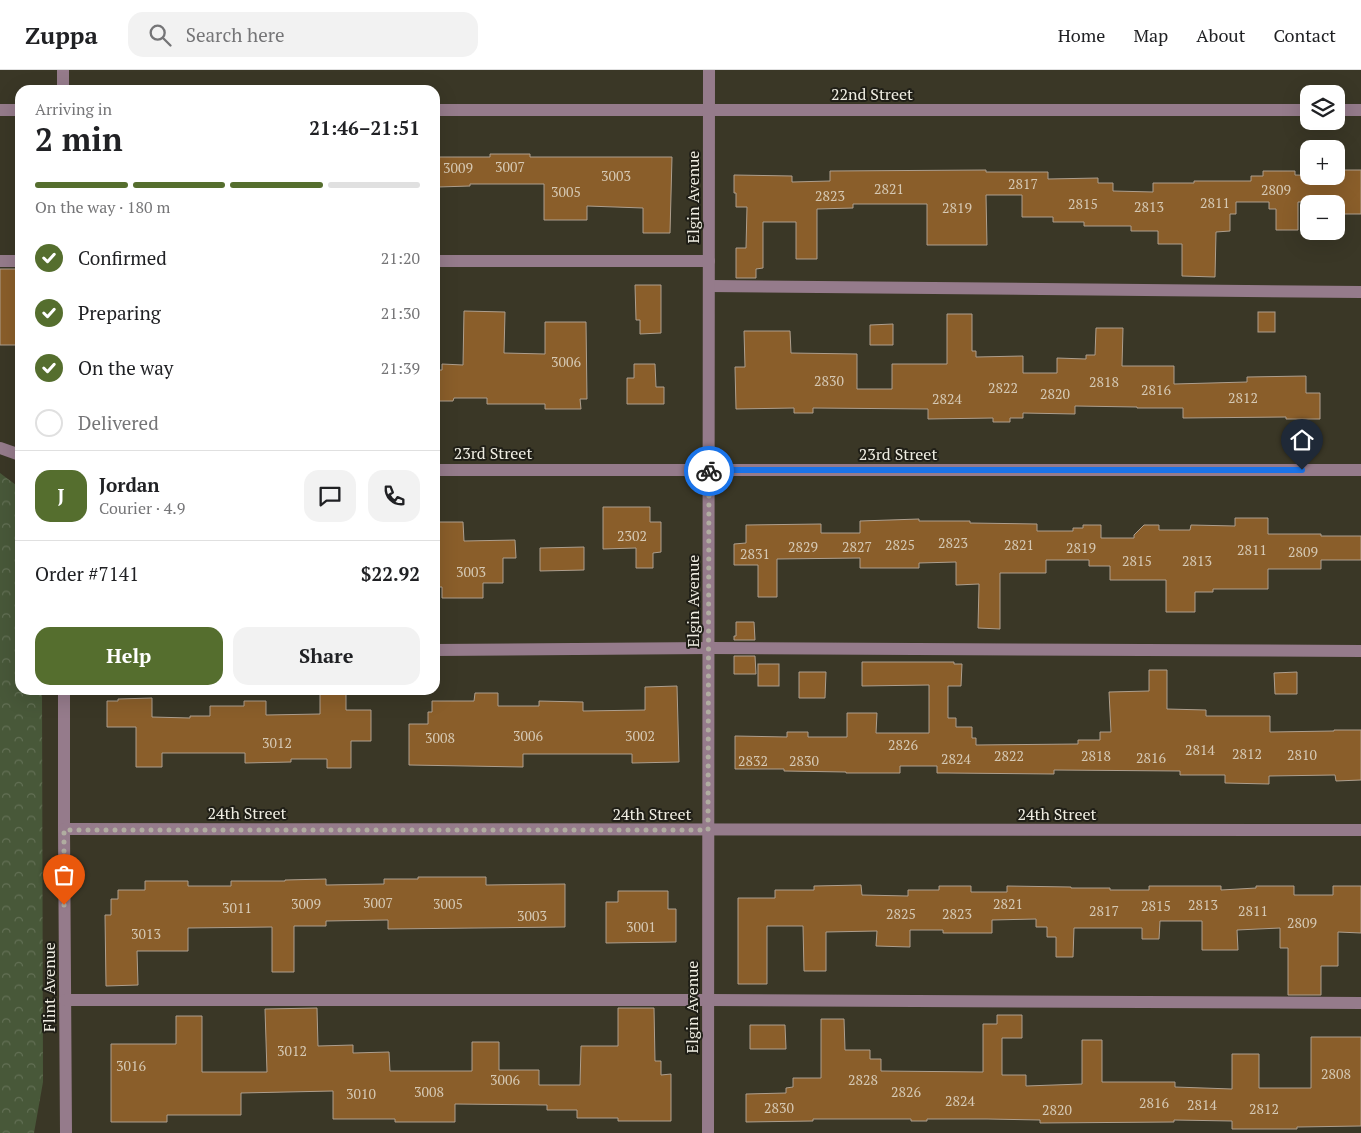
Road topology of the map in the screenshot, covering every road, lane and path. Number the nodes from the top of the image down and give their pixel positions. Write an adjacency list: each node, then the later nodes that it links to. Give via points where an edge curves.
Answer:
1 (63, 70): 3 (street)
2 (709, 70): 7 (street, Elgin Avenue)
3 (63, 85)
4 (0, 110): 5 (street)
5 (15, 110)
6 (440, 110): 7 (street, 22nd Street)
7 (709, 110): 8 (street, 22nd Street); 14 (street, Elgin Avenue)
8 (1300, 110)
9 (1345, 110): 10 (street)
10 (1361, 110)
11 (0, 261): 12 (street)
12 (15, 261)
13 (440, 261): 14 (street)
14 (709, 261): 15 (street, Elgin Avenue)
15 (709, 286): 16 (street); 20 (street, Elgin Avenue)
16 (1361, 292)
17 (0, 448): 18 (street)
18 (15, 453)
19 (440, 470): 20 (street, 23rd Street)
20 (709, 470): 21 (street, 23rd Street); 22 (street, Elgin Avenue)
21 (1361, 470)
22 (709, 648): 23 (street); 24 (street); 27 (street, Elgin Avenue)
23 (440, 650)
24 (1361, 651)
25 (64, 695): 26 (street, Flint Avenue)
26 (64, 830): 27 (street, 24th Street); 29 (street, Flint Avenue)
27 (708, 830): 28 (street, 24th Street); 30 (street, Elgin Avenue)
28 (1361, 830)
29 (65, 1000): 30 (street); 32 (street, Flint Avenue)
30 (708, 1000): 31 (street); 33 (street, Elgin Avenue)
31 (1361, 1003)
32 (66, 1133)
33 (708, 1133)

